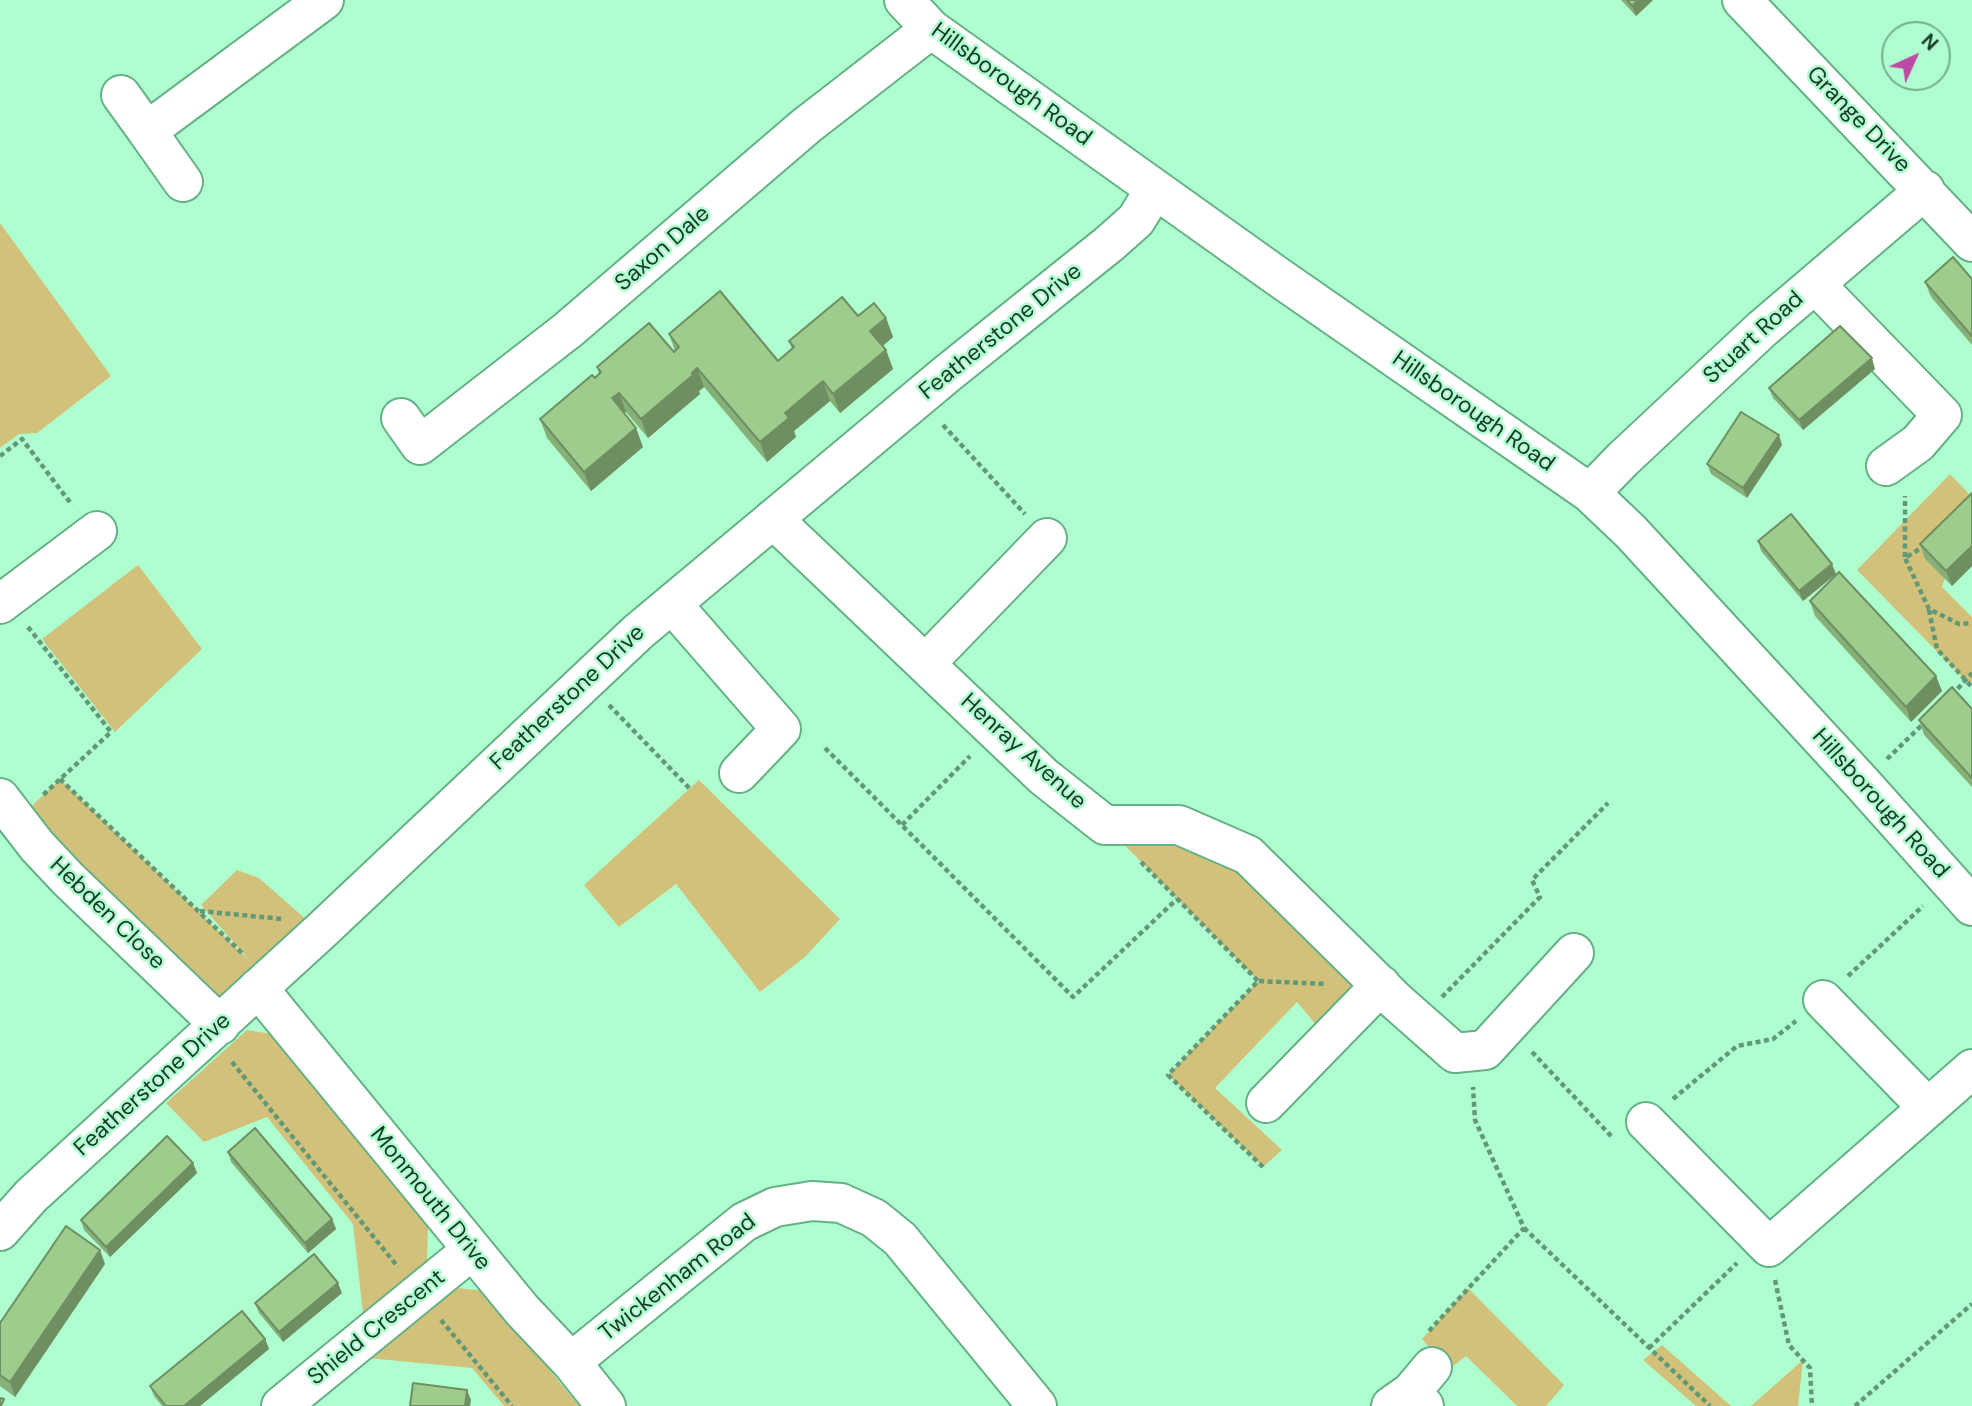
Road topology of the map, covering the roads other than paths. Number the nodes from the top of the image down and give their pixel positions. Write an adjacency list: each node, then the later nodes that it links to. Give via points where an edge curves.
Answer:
1 (324, 0): 6 (street)
2 (904, 0): 4 (street, Hillsborough Road)
3 (1742, 0): 9 (street, Grange Drive)
4 (931, 29): 8 (street, Hillsborough Road); 12 (street, Saxon Dale, via 806,126 568,330 420,445)
5 (121, 95): 6 (street)
6 (147, 131): 7 (street)
7 (183, 182)
8 (1155, 189): 14 (street, Hillsborough Road); 15 (street, Featherstone Drive, via 1136,219 1109,244)
9 (1925, 190): 10 (street, Grange Drive); 11 (street, Stuart Road)
10 (1972, 242)
11 (1815, 284): 13 (street, via 1942,415 1918,443); 14 (street, Stuart Road)
12 (401, 418)
13 (1895, 459)
14 (1590, 493): 23 (street, Hillsborough Road, via 1631,532)
15 (773, 519): 19 (street, Featherstone Drive); 20 (street, Henray Avenue)
16 (97, 531): 18 (street)
17 (1047, 538): 20 (street)
18 (3, 601)
19 (672, 604): 21 (street, via 781,729); 25 (street, Featherstone Drive)
20 (926, 663): 27 (street, Henray Avenue, via 1044,777 1105,825 1179,825 1248,855)
21 (739, 773)
22 (8, 809): 28 (street, Hebden Close, via 37,846)
23 (1972, 905)
24 (1574, 953): 27 (street, Henray Avenue, via 1485,1050 1455,1053)
25 (263, 984): 28 (street, Featherstone Drive); 34 (street, Monmouth Drive)
26 (1823, 1000): 31 (street)
27 (1399, 1002): 30 (street)
28 (214, 1030): 33 (street, Featherstone Drive)
29 (1972, 1069): 31 (street)
30 (1266, 1103)
31 (1928, 1108): 32 (street, via 1765,1243)
32 (1646, 1122)
33 (0, 1230)
34 (472, 1250): 35 (street, Monmouth Drive); 36 (street, Shield Crescent)
35 (571, 1362): 37 (street, Monmouth Drive); 38 (street, Twickenham Road, via 744,1222 775,1207 812,1201 841,1203 874,1218 900,1239)
36 (281, 1406)
37 (606, 1406)
38 (1037, 1406)

